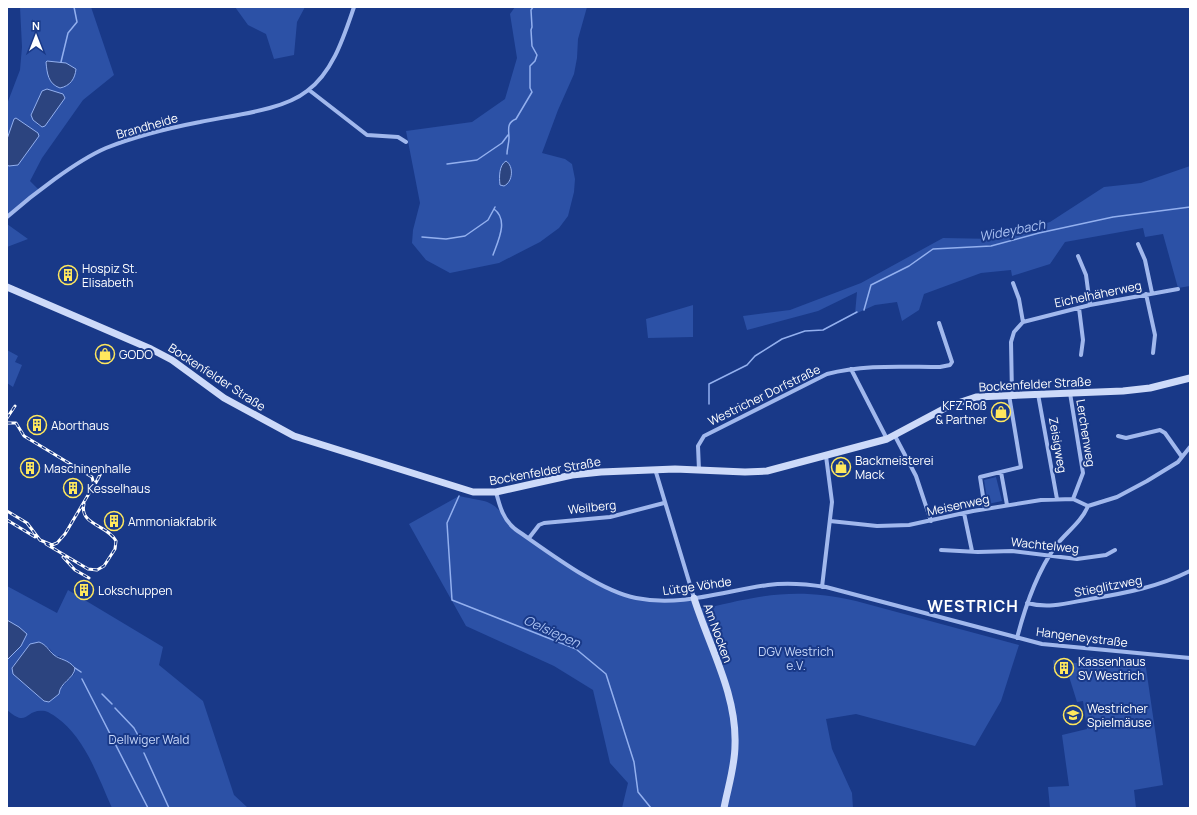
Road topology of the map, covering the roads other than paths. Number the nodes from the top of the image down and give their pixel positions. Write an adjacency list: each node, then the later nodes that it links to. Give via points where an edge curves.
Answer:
1 (354, 7): 2 (street, Brandheide, via 336,53)
2 (309, 90): 3 (street, via 366,135 391,136); 4 (street, Brandheide, via 287,102 226,118 166,129 106,148 57,178)
3 (406, 142)
4 (7, 218)
5 (1138, 244): 10 (street, via 1145,260)
6 (1078, 256): 12 (street, via 1086,275)
7 (1013, 284): 14 (street)
8 (7, 287): 32 (main road, Bockenfelder Straße, via 151,349 172,360 224,398 294,436 465,491)
9 (1178, 290): 10 (street, Eichelhäherweg)
10 (1152, 293): 11 (street, Eichelhäherweg)
11 (1146, 294): 12 (street, Eichelhäherweg); 16 (street, via 1155,335)
12 (1090, 305): 13 (street, Eichelhäherweg)
13 (1079, 308): 14 (street, Eichelhäherweg); 17 (street, via 1083,340)
14 (1023, 322): 22 (street, via 1017,328 1011,342)
15 (938, 323): 18 (street, Westricher Dorfstraße, via 952,362 950,365)
16 (1153, 353)
17 (1081, 355)
18 (851, 369): 25 (street); 30 (street, Westricher Dorfstraße, via 813,380 704,436 698,446)
19 (1190, 378): 20 (main road, Bockenfelder Straße, via 1136,389)
20 (1070, 392): 21 (main road, Bockenfelder Straße); 33 (street, Lerchenweg, via 1083,473)
21 (1038, 394): 22 (main road, Bockenfelder Straße); 34 (street, Zeisigweg)
22 (1011, 395): 23 (main road, Bockenfelder Straße, via 976,397 959,402); 31 (street, via 1021,467)
23 (896, 436): 25 (main road, Bockenfelder Straße); 41 (street, via 916,476)
24 (1118, 436): 28 (street, via 1126,438 1160,430)
25 (887, 439): 27 (main road, Bockenfelder Straße)
26 (1190, 447): 28 (street)
27 (826, 456): 30 (main road, Bockenfelder Straße, via 759,472); 40 (street, via 832,502)
28 (1182, 457): 37 (street, via 1131,491)
29 (655, 469): 30 (main road, Bockenfelder Straße); 32 (main road, Bockenfelder Straße, via 582,473); 35 (street, Am Nocken)
30 (699, 470)
31 (1001, 472): 36 (street); 38 (street, via 980,477)
32 (496, 492): 42 (street, Lütge Vöhde, via 501,511 508,523)
33 (1073, 498): 34 (street, Meisenweg); 37 (street)
34 (1058, 499): 36 (street, Meisenweg)
35 (664, 503): 42 (street, Weilberg, via 610,516 544,523 539,525); 49 (street, Am Nocken)
36 (1007, 505): 38 (street, Meisenweg)
37 (1088, 506): 46 (street, via 1085,514)
38 (985, 509): 39 (street, Meisenweg)
39 (964, 513): 41 (street, Meisenweg); 45 (street)
40 (830, 521): 41 (street, Meisenweg, via 877,526); 48 (street)
41 (931, 521)
42 (529, 538): 49 (street, Lütge Vöhde, via 601,585 622,594 658,601)
43 (941, 550): 45 (street, Wachtelweg)
44 (1115, 550): 46 (street, Wachtelweg, via 1106,556 1085,559)
45 (972, 551): 46 (street, Wachtelweg, via 1012,551)
46 (1050, 555): 50 (street)
47 (1190, 571): 50 (street, Stieglitzweg, via 1158,586 1127,593 1047,607)
48 (822, 587): 49 (street, Lütge Vöhde, via 769,585); 51 (street, Hangeneystraße)
49 (694, 598): 53 (main road, Am Nocken, via 729,696 735,721 735,754)
50 (1027, 604): 51 (street)
51 (1017, 638): 52 (street, Hangeneystraße, via 1053,646)
52 (1190, 658)
53 (724, 808)

